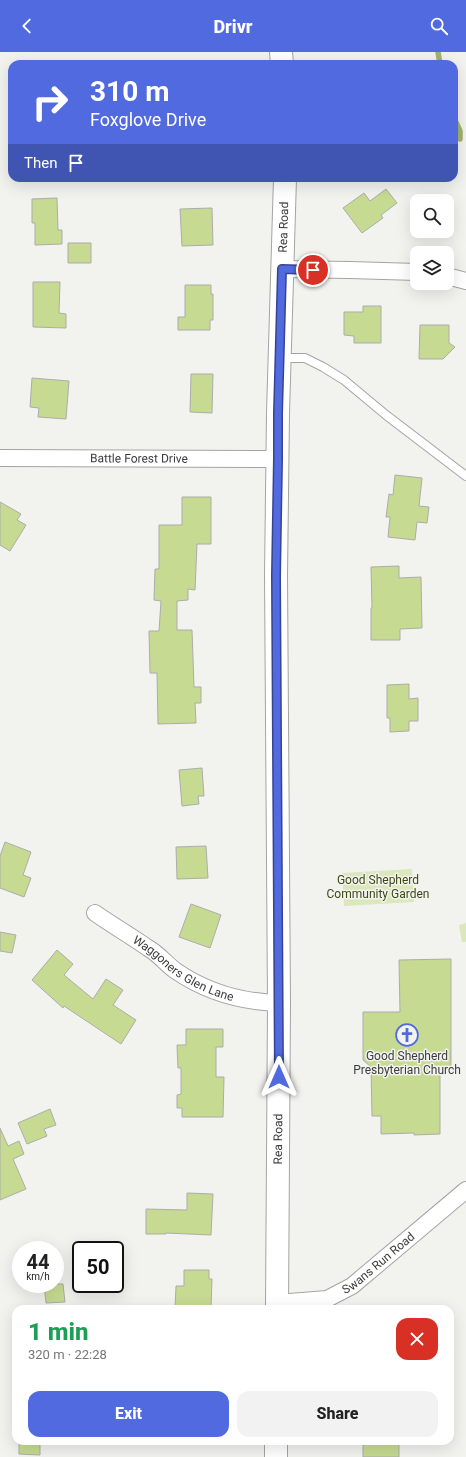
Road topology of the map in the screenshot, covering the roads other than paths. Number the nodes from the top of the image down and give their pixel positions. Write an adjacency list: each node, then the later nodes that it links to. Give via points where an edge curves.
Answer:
1 (285, 182): 2 (main road, Rea Road)
2 (282, 269): 3 (street); 6 (main road, Rea Road)
3 (410, 272)
4 (454, 278): 5 (street)
5 (466, 281)
6 (280, 358): 8 (main road, Rea Road); 9 (lane, via 305,358 344,380)
7 (0, 458): 8 (street, Battle Forest Drive)
8 (278, 458): 11 (main road, Rea Road, via 276,576)
9 (466, 476)
10 (94, 913): 11 (street, Waggoners Glen Lane, via 150,948 175,970 199,986 250,1001)
11 (279, 1003): 13 (main road, Rea Road)
12 (466, 1190): 14 (street, Swans Run Road, via 352,1286 327,1299)
13 (277, 1305)
14 (284, 1305)
15 (276, 1445): 16 (main road)
16 (276, 1457)

